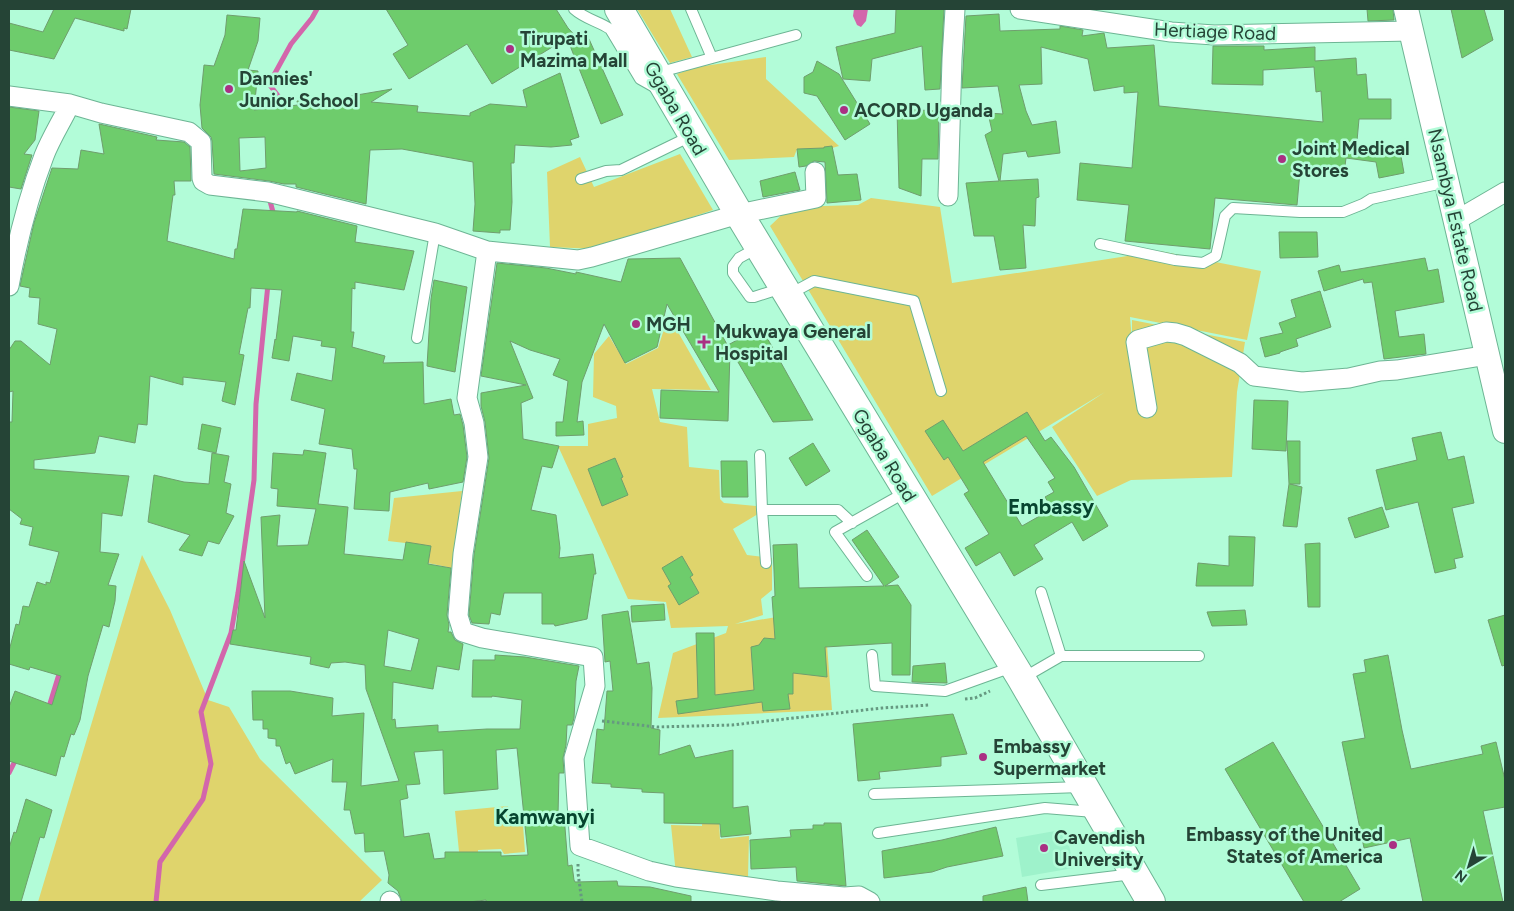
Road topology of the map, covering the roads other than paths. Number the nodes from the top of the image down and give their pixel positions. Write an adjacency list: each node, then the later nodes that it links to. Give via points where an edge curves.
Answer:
1 (574, 9): 9 (lane, via 610,29 640,79)
2 (618, 9): 9 (main road, Ggaba Road)
3 (691, 9): 8 (lane)
4 (955, 9): 17 (street)
5 (1020, 9): 6 (street, Hertiage Road, via 1199,34)
6 (1409, 20): 15 (street, Nsambya Estate Road)
7 (796, 35): 8 (lane)
8 (712, 58): 9 (lane)
9 (662, 84): 12 (main road, Ggaba Road)
10 (9, 96): 11 (street)
11 (70, 104): 20 (street, via 190,132 201,142 202,178 210,185 268,192); 24 (street, via 39,169 17,242)
12 (692, 136): 14 (lane, via 621,170 606,171); 18 (main road, Ggaba Road)
13 (815, 172): 18 (street, via 816,198)
14 (581, 180)
15 (1448, 181): 19 (street, Nsambya Estate Road); 21 (lane, via 1370,199 1343,212 1233,208 1226,216 1216,256 1203,263)
16 (1505, 192): 19 (street)
17 (948, 196)
18 (739, 214): 22 (main road, Ggaba Road); 23 (street, via 578,260)
19 (1456, 220): 27 (street, Nsambya Estate Road)
20 (435, 234): 23 (street); 26 (lane)
21 (1100, 244)
22 (759, 246): 25 (main road, Ggaba Road); 25 (lane, via 739,258 732,266 733,273 750,297)
23 (487, 251): 48 (street, via 467,398 478,457 463,554 458,616 463,632 482,638 593,657 595,686 574,758 580,846 649,871 676,877 777,891 860,896)
24 (9, 286)
25 (785, 292): 28 (lane, via 814,280 914,301); 32 (main road, Ggaba Road)
26 (417, 338)
27 (1488, 355): 29 (street, via 1349,378 1302,382 1254,376 1240,363 1186,336 1166,332 1136,342); 30 (street, Nsambya Estate Road)
28 (941, 391)
29 (1147, 408)
30 (1505, 431)
31 (760, 455): 33 (lane)
32 (907, 491): 34 (lane); 41 (main road, Ggaba Road)
33 (762, 510): 34 (lane, via 838,510); 35 (lane)
34 (852, 522): 36 (lane, via 835,532)
35 (766, 563)
36 (867, 576)
37 (1041, 592): 39 (lane)
38 (872, 655): 41 (lane, via 875,686 946,691)
39 (1061, 656): 40 (lane); 41 (lane)
40 (1198, 656)
41 (1017, 672): 42 (main road, Ggaba Road)
42 (1084, 787): 43 (lane); 44 (main road, Ggaba Road)
43 (874, 794)
44 (1098, 813): 45 (lane, via 1045,808); 46 (main road, Ggaba Road)
45 (878, 833)
46 (1134, 874): 47 (lane); 49 (main road, Ggaba Road)
47 (1041, 885)
48 (870, 902)
49 (1151, 902)

